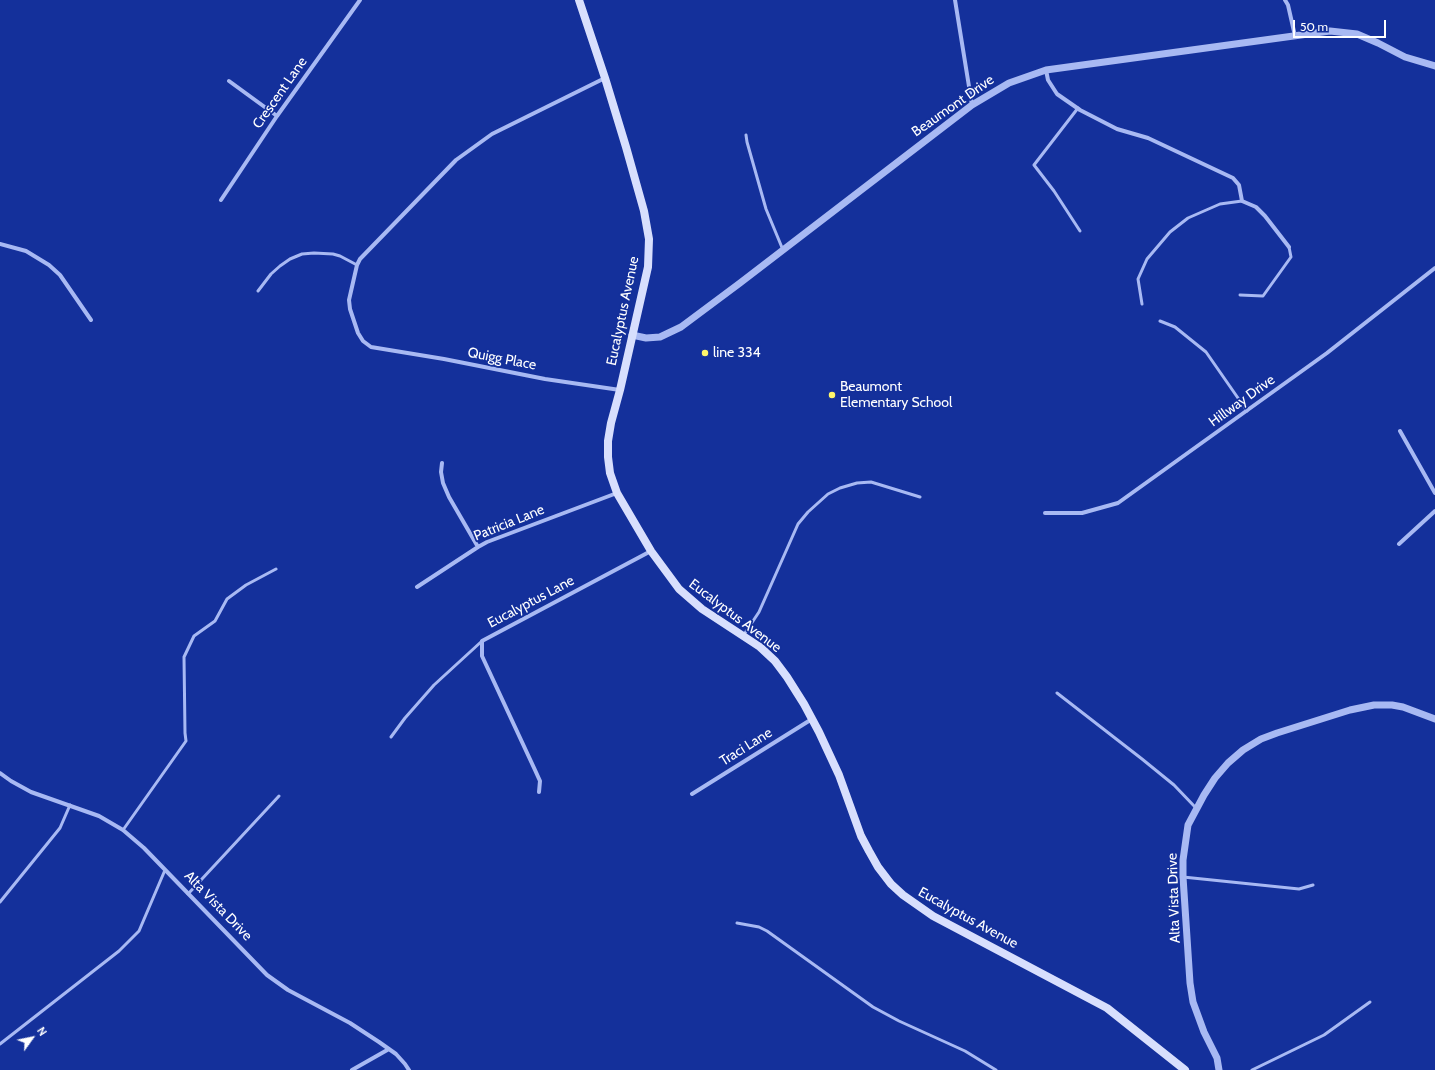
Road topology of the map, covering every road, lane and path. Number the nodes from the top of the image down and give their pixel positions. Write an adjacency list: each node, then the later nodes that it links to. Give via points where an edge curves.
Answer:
1 (360, 0): 12 (street, Crescent Lane)
2 (579, 0): 8 (main road, Eucalyptus Avenue)
3 (955, 0): 10 (street)
4 (1285, 0): 5 (street)
5 (1295, 36): 6 (street, Beaumont Drive, via 1330,31 1357,34 1405,57); 7 (street, Beaumont Drive)
6 (1435, 66)
7 (1046, 70): 10 (street, Beaumont Drive, via 1009,83); 11 (street, via 1048,80 1057,94)
8 (605, 78): 20 (street, via 492,134 456,160); 27 (main road, Eucalyptus Avenue, via 644,211 649,239 648,267)
9 (229, 80): 12 (street)
10 (972, 105): 19 (street, Beaumont Drive)
11 (1078, 108): 15 (street, via 1117,128 1148,138 1233,178 1239,185); 16 (lane, via 1034,165)
12 (276, 116): 14 (street, Crescent Lane)
13 (746, 135): 19 (lane, via 766,209)
14 (221, 200)
15 (1242, 201): 18 (street, via 1256,207); 24 (lane, via 1220,204 1188,218 1170,232 1147,259 1138,279)
16 (1080, 231)
17 (0, 244): 25 (street, via 26,251 49,265 60,275)
18 (1290, 246): 23 (lane, via 1292,257 1263,296)
19 (783, 250): 27 (street, Beaumont Drive, via 681,327 660,337)
20 (357, 265): 22 (lane, via 333,254 302,254 280,266); 28 (street, Quigg Place, via 350,292 350,309 358,333 371,347)
21 (1435, 268): 29 (street, Hillway Drive, via 1327,353)
22 (258, 291)
23 (1240, 295)
24 (1142, 304)
25 (91, 320)
26 (1160, 321): 29 (lane, via 1175,327 1206,352)
27 (632, 335): 28 (main road, Eucalyptus Avenue)
28 (620, 390): 32 (main road, Eucalyptus Avenue, via 608,441 610,473)
29 (1247, 411): 36 (street, Hillway Drive, via 1118,503 1082,513)
30 (1400, 431): 33 (street)
31 (442, 463): 38 (street, via 442,483)
32 (617, 493): 38 (street, Patricia Lane); 39 (main road, Eucalyptus Avenue)
33 (1435, 494)
34 (920, 497): 42 (lane, via 871,482 840,488 828,494 798,524 759,612)
35 (1435, 511): 37 (street)
36 (1046, 513)
37 (1399, 544)
38 (478, 547): 41 (street, Patricia Lane)
39 (651, 551): 42 (main road, Eucalyptus Avenue, via 683,593); 43 (street, Eucalyptus Lane)
40 (276, 569): 54 (lane, via 246,585 227,599 215,621 194,636 184,657 186,741)
41 (417, 587)
42 (743, 636): 45 (main road, Eucalyptus Avenue, via 760,647 782,669)
43 (482, 641): 47 (lane, via 434,685); 49 (street, Eucalyptus Lane, via 482,656 540,781)
44 (1057, 693): 53 (lane, via 1174,785)
45 (812, 719): 50 (street, Traci Lane); 67 (main road, Eucalyptus Avenue, via 839,775 868,851 891,884 933,916 1108,1008)
46 (1435, 719): 53 (street, Alta Vista Drive, via 1392,704 1374,704 1269,736 1243,750 1228,763)
47 (391, 737)
48 (0, 774): 52 (street, Alta Vista Drive, via 31,792)
49 (539, 792)
50 (692, 794)
51 (279, 796): 58 (lane)
52 (70, 805): 54 (street, Alta Vista Drive, via 99,816); 59 (lane, via 60,828)
53 (1196, 808): 56 (street, Alta Vista Drive, via 1188,825)
54 (123, 830): 55 (street, Alta Vista Drive)
55 (165, 870): 58 (street, Alta Vista Drive); 62 (lane, via 139,931 119,951)
56 (1183, 877): 57 (lane, via 1299,889); 68 (street, Alta Vista Drive, via 1193,1002 1217,1058)
57 (1313, 885)
58 (188, 894): 63 (street, Alta Vista Drive, via 272,979 350,1023)
59 (0, 902)
60 (737, 922): 66 (lane, via 767,931 873,1007 964,1051)
61 (1370, 1002): 69 (lane, via 1324,1035)
62 (0, 1044)
63 (389, 1049): 64 (street); 65 (street, Alta Vista Drive)
64 (352, 1070)
65 (409, 1070)
66 (996, 1070)
67 (1184, 1070)
68 (1219, 1070)
69 (1252, 1070)

